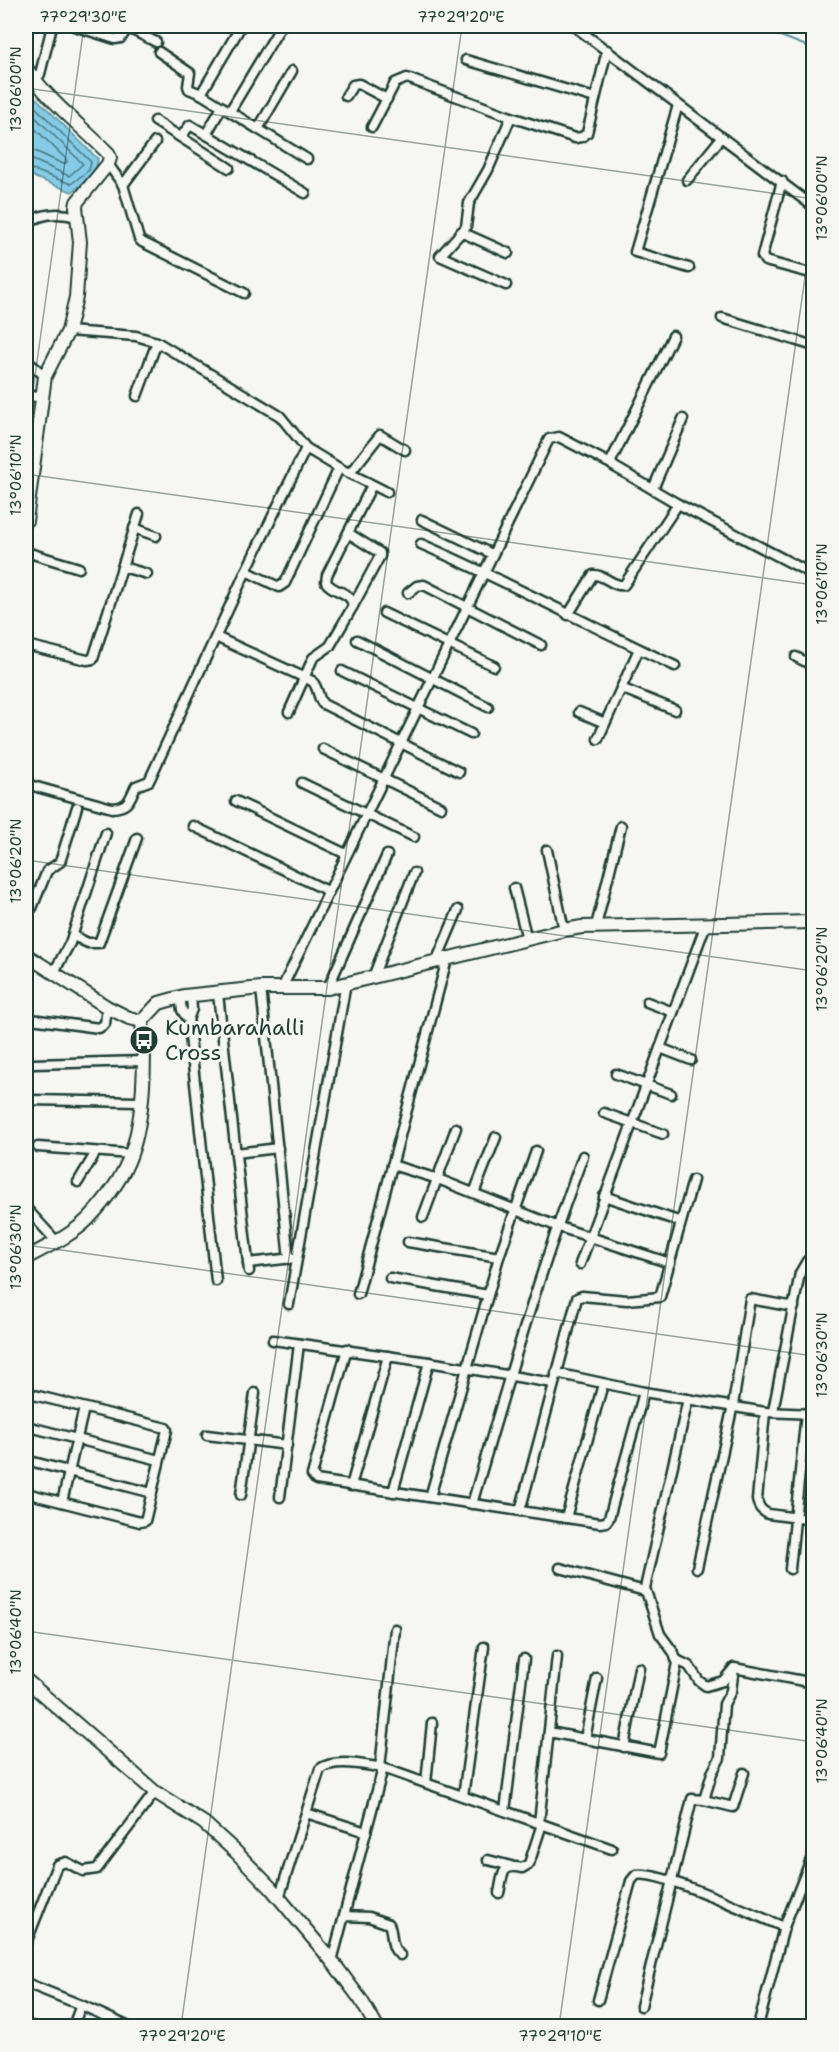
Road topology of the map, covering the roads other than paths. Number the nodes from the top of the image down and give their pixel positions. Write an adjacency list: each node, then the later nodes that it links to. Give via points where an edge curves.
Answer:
1 (52, 26): 13 (street, via 40,74)
2 (74, 26): 3 (street, via 115,39 121,38)
3 (128, 26): 7 (street)
4 (241, 26): 14 (street)
5 (281, 26): 19 (street)
6 (574, 26): 8 (street)
7 (156, 42)
8 (607, 50): 16 (street); 18 (street)
9 (159, 52): 14 (street, via 190,73 189,89)
10 (466, 60): 16 (street)
11 (26, 68): 13 (street)
12 (292, 71): 23 (street)
13 (33, 79): 29 (street, via 108,153)
14 (201, 94): 19 (street)
15 (346, 96): 17 (street, via 359,84)
16 (595, 98): 20 (street, via 587,133 582,137)
17 (387, 99): 20 (street, via 395,83 407,78); 22 (street)
18 (678, 105): 26 (street); 40 (street, via 635,252)
19 (226, 109): 23 (street); 24 (street)
20 (510, 117): 38 (street, via 469,203)
21 (155, 120): 25 (street)
22 (372, 127)
23 (258, 129): 28 (street)
24 (207, 133): 25 (street, via 190,125); 34 (street)
25 (181, 137): 30 (street)
26 (722, 137): 31 (street); 32 (street)
27 (155, 142): 33 (street)
28 (308, 159)
29 (108, 164): 33 (street); 36 (street, via 77,202)
30 (229, 168)
31 (687, 180)
32 (782, 181): 35 (street); 41 (street, via 762,256 765,261)
33 (123, 185): 43 (street, via 142,243)
34 (305, 193)
35 (813, 207)
36 (77, 217): 37 (street, via 63,213); 47 (street, via 80,242 76,297)
37 (26, 224)
38 (463, 230): 39 (street); 42 (street, via 440,256)
39 (508, 253)
40 (689, 268)
41 (813, 273)
42 (506, 285)
43 (244, 293)
44 (26, 314): 46 (street)
45 (722, 318): 50 (street)
46 (26, 319)
47 (68, 331): 49 (street, via 136,336); 52 (street)
48 (673, 336): 60 (street)
49 (157, 342): 54 (street); 58 (street, via 280,416)
50 (813, 346)
51 (26, 360): 52 (street)
52 (45, 376): 55 (street)
53 (26, 395): 55 (street)
54 (137, 396)
55 (42, 398): 57 (street)
56 (683, 419): 65 (street)
57 (32, 430): 61 (street)
58 (306, 448): 62 (street); 80 (street)
59 (405, 450): 63 (street, via 380,435)
60 (611, 464): 65 (street); 76 (street, via 559,437 549,439)
61 (30, 467): 70 (street)
62 (339, 468): 63 (street); 80 (street, via 285,583 279,586)
63 (350, 473): 64 (street)
64 (372, 485): 66 (street); 72 (street)
65 (653, 489): 67 (street)
66 (387, 492)
67 (678, 504): 82 (street); 87 (street, via 624,585 593,575)
68 (139, 514): 71 (street)
69 (422, 520): 76 (street)
70 (26, 521)
71 (134, 528): 73 (street); 77 (street)
72 (348, 533): 84 (street, via 326,582 350,597); 84 (street, via 381,556)
73 (156, 536)
74 (421, 544): 79 (street)
75 (26, 552): 78 (street)
76 (492, 554): 79 (street)
77 (123, 567): 81 (street); 90 (street, via 93,659)
78 (79, 568)
79 (484, 571): 85 (street); 87 (street)
80 (246, 572): 88 (street)
81 (147, 574)
82 (813, 574)
83 (408, 593): 85 (street, via 424,585)
84 (353, 606): 99 (street, via 330,646 313,658)
85 (466, 607): 91 (street); 92 (street)
86 (384, 613): 91 (street)
87 (568, 615): 93 (street)
88 (216, 637): 99 (street); 115 (street, via 149,781 136,786 122,807 112,808)
89 (357, 640): 100 (street)
90 (26, 645)
91 (449, 645): 95 (street); 100 (street)
92 (541, 645)
93 (639, 649): 96 (street); 101 (street)
94 (795, 657): 97 (street)
95 (494, 666)
96 (675, 666)
97 (813, 666)
98 (342, 671): 103 (street)
99 (304, 677): 105 (street); 110 (street, via 316,685 323,704)
100 (432, 679): 102 (street); 103 (street)
101 (621, 688): 104 (street); 107 (street)
102 (488, 707)
103 (417, 708): 108 (street); 110 (street)
104 (675, 710)
105 (289, 712)
106 (579, 712): 107 (street)
107 (605, 723): 109 (street)
108 (471, 734)
109 (598, 739)
110 (399, 744): 112 (street); 113 (street)
111 (323, 749): 113 (street)
112 (459, 772)
113 (382, 778): 118 (street); 119 (street)
114 (302, 783): 119 (street)
115 (26, 784)
116 (236, 801): 126 (street)
117 (76, 807): 131 (street, via 60,862 47,871 32,908)
118 (441, 807)
119 (366, 813): 124 (street); 126 (street)
120 (193, 826): 130 (street)
121 (621, 826): 135 (street)
122 (106, 833): 137 (street)
123 (137, 837): 137 (street, via 99,943)
124 (414, 837)
125 (547, 850): 136 (street)
126 (346, 854): 130 (street)
127 (387, 855): 144 (street)
128 (414, 873): 142 (street)
129 (514, 888): 138 (street)
130 (328, 891): 146 (street)
131 (26, 910)
132 (458, 910): 140 (street)
133 (813, 922): 134 (street)
134 (706, 924): 135 (street); 151 (street)
135 (596, 926): 136 (street)
136 (564, 930): 138 (street)
137 (72, 936): 141 (street)
138 (527, 939): 140 (street)
139 (26, 956): 141 (street)
140 (442, 960): 142 (street); 175 (street)
141 (54, 972): 150 (street)
142 (373, 977): 143 (street)
143 (346, 983): 144 (street); 191 (street)
144 (328, 987): 146 (street)
145 (261, 988): 146 (street); 147 (street); 169 (street)
146 (282, 988)
147 (218, 994): 148 (street); 172 (street)
148 (185, 997): 153 (street, via 159,1002); 196 (street, via 182,1010 188,1017)
149 (647, 1002): 151 (street)
150 (107, 1007): 152 (street, via 105,1024 99,1028); 153 (street)
151 (673, 1012): 154 (street)
152 (30, 1019)
153 (142, 1021): 156 (street)
154 (660, 1048): 155 (street); 159 (street)
155 (691, 1059)
156 (143, 1061): 157 (street); 162 (street)
157 (33, 1064)
158 (616, 1074): 159 (street)
159 (646, 1084): 160 (street); 164 (street)
160 (671, 1094)
161 (30, 1100): 162 (street)
162 (140, 1102): 173 (street)
163 (604, 1113): 164 (street)
164 (632, 1122): 166 (street); 180 (street)
165 (456, 1128): 176 (street)
166 (663, 1134)
167 (496, 1137): 179 (street)
168 (38, 1147): 171 (street)
169 (278, 1148): 172 (street); 191 (street)
170 (536, 1151): 182 (street)
171 (96, 1152): 173 (street); 178 (street)
172 (236, 1153): 191 (street, via 249,1267)
173 (131, 1154): 187 (street, via 118,1179 87,1219)
174 (583, 1156): 185 (street)
175 (392, 1165): 176 (street); 197 (street)
176 (438, 1179): 179 (street); 183 (street)
177 (693, 1180): 184 (street)
178 (78, 1182)
179 (474, 1193): 182 (street)
180 (604, 1196): 184 (street); 186 (street)
181 (26, 1208): 187 (street)
182 (516, 1209): 185 (street); 189 (street)
183 (423, 1217)
184 (681, 1222): 193 (street)
185 (556, 1226): 186 (street); 208 (street)
186 (589, 1236): 193 (street); 194 (street)
187 (56, 1241): 190 (street)
188 (408, 1242): 189 (street)
189 (499, 1257): 198 (street)
190 (26, 1258)
191 (293, 1258): 199 (street)
192 (813, 1262): 200 (street, via 807,1261 800,1273)
193 (670, 1263): 207 (street, via 659,1298 579,1296)
194 (580, 1264)
195 (390, 1278): 198 (street)
196 (216, 1281)
197 (358, 1294)
198 (488, 1295): 206 (street)
199 (289, 1304)
200 (794, 1307): 215 (street, via 750,1299); 217 (street)
201 (273, 1340): 202 (street)
202 (299, 1344): 203 (street); 223 (street)
203 (347, 1349): 204 (street); 227 (street, via 312,1475 315,1480)
204 (388, 1356): 205 (street); 227 (street)
205 (429, 1362): 206 (street); 228 (street)
206 (468, 1369): 208 (street); 233 (street)
207 (556, 1373): 209 (street); 210 (street)
208 (509, 1376): 209 (street); 235 (street)
209 (553, 1383): 236 (street)
210 (603, 1384): 211 (street); 237 (street)
211 (644, 1392): 214 (street); 237 (street, via 606,1522)
212 (26, 1393): 216 (street)
213 (255, 1393): 222 (street)
214 (688, 1399): 215 (street); 243 (street)
215 (733, 1406): 217 (street); 241 (street)
216 (84, 1408): 221 (street); 225 (street, via 166,1428)
217 (769, 1412): 218 (street); 238 (street, via 757,1500 761,1510 768,1514)
218 (810, 1413): 238 (street)
219 (26, 1426): 221 (street)
220 (207, 1435): 222 (street)
221 (77, 1439): 225 (street); 226 (street)
222 (249, 1440): 223 (street); 231 (street)
223 (287, 1445): 232 (street)
224 (26, 1460): 226 (street)
225 (159, 1461): 230 (street)
226 (70, 1470): 230 (street); 234 (street)
227 (351, 1485): 228 (street)
228 (393, 1492): 233 (street)
229 (26, 1493): 234 (street)
230 (152, 1493): 234 (street, via 147,1518 140,1522)
231 (241, 1495)
232 (280, 1497)
233 (430, 1497): 235 (street)
234 (62, 1502)
235 (472, 1504): 236 (street)
236 (520, 1511): 237 (street)
237 (566, 1518)
238 (794, 1519): 239 (street); 242 (street)
239 (813, 1520)
240 (560, 1568): 243 (street)
241 (697, 1568)
242 (790, 1569)
243 (645, 1591): 248 (street, via 660,1634)
244 (395, 1629): 258 (street)
245 (484, 1647): 262 (street)
246 (557, 1656): 255 (street)
247 (524, 1659): 264 (street)
248 (677, 1660): 250 (street, via 689,1666 706,1686 723,1682); 257 (street, via 659,1753)
249 (639, 1668): 257 (street)
250 (734, 1668): 253 (street); 263 (street, via 731,1691 724,1704 720,1758)
251 (597, 1678): 256 (street)
252 (26, 1680): 261 (street)
253 (813, 1683)
254 (432, 1723): 260 (street)
255 (549, 1731): 256 (street); 266 (street)
256 (585, 1739): 257 (street)
257 (624, 1747)
258 (382, 1768): 260 (street); 265 (street, via 360,1763 323,1766); 267 (street)
259 (744, 1773): 263 (street, via 733,1807)
260 (426, 1783): 262 (street)
261 (155, 1792): 274 (street, via 204,1823); 277 (street, via 97,1869 83,1871 66,1862 57,1865)
262 (463, 1796): 264 (street)
263 (704, 1800): 272 (street, via 692,1799)
264 (505, 1811): 266 (street)
265 (306, 1813): 267 (street); 274 (street)
266 (541, 1823): 268 (street); 271 (street, via 529,1864 522,1868)
267 (366, 1832): 275 (street)
268 (612, 1849)
269 (813, 1852): 276 (street)
270 (488, 1860): 271 (street)
271 (511, 1866): 273 (street, via 504,1870)
272 (673, 1881): 276 (street); 281 (street, via 643,1874 632,1877); 283 (street)
273 (499, 1893)
274 (279, 1898): 279 (street)
275 (344, 1917): 278 (street, via 369,1917 389,1924 391,1945); 279 (street)
276 (784, 1928): 288 (street)
277 (26, 1943)
278 (400, 1955)
279 (332, 1961): 287 (street)
280 (26, 1983): 282 (street)
281 (598, 2000)
282 (81, 2005): 284 (street); 285 (street)
283 (641, 2006)
284 (112, 2024): 286 (street)
285 (73, 2026)
286 (127, 2026)
287 (376, 2026)
288 (758, 2026)

